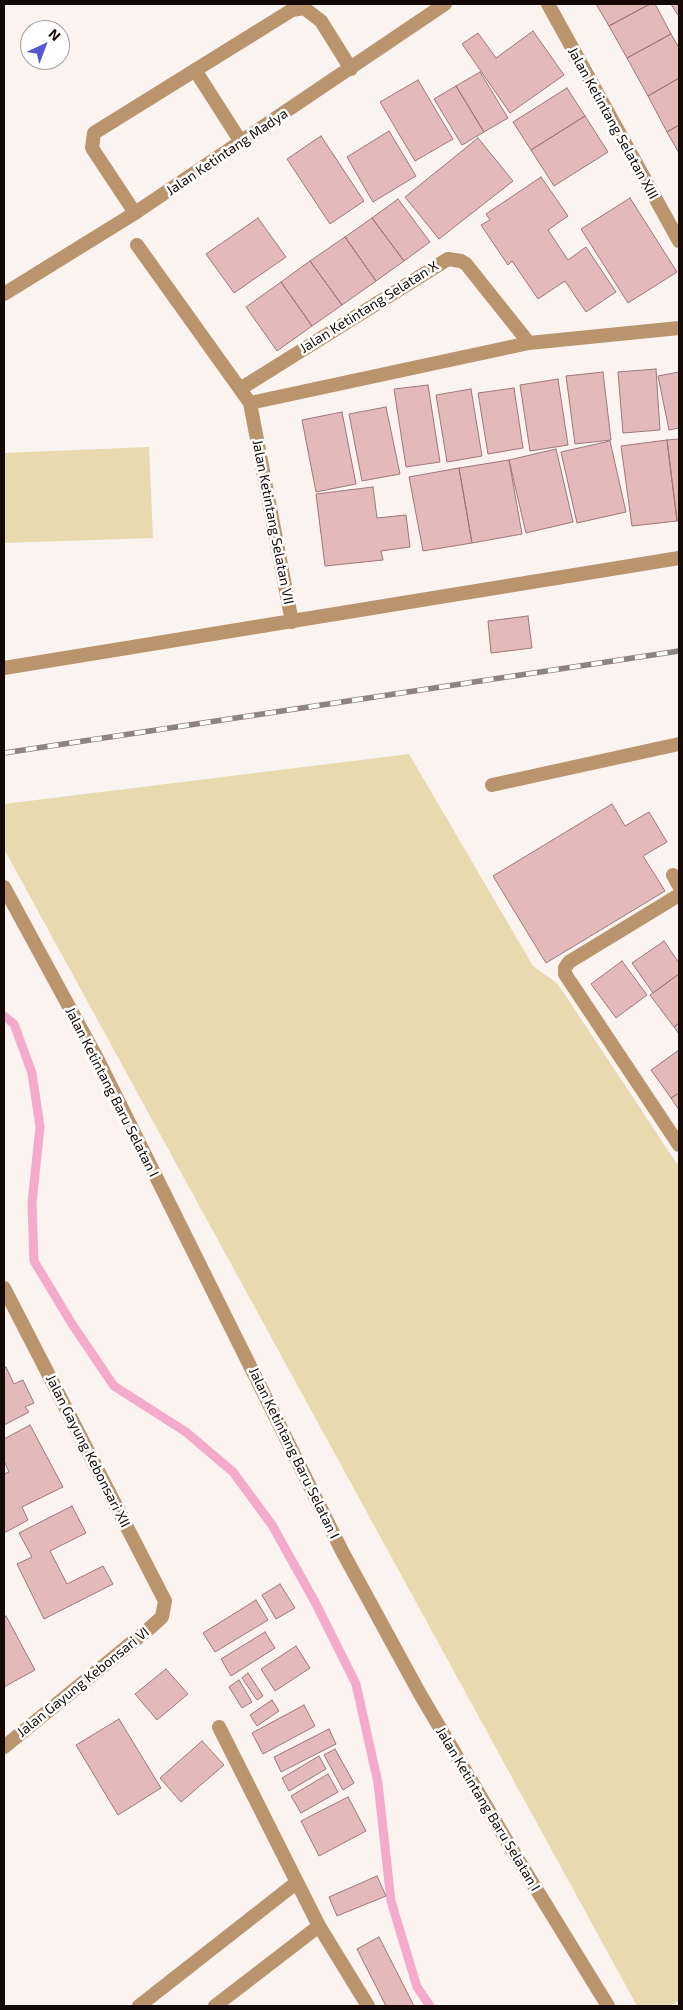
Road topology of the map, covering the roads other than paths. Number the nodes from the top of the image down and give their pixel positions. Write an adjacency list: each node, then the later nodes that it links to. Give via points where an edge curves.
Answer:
1 (446, 4): 3 (street, Jalan Ketintang Madya)
2 (548, 4): 7 (street, Jalan Ketintang Selatan XIII)
3 (351, 68): 4 (street, via 320,20 304,8 292,10); 5 (street, Jalan Ketintang Madya)
4 (195, 70): 5 (street); 6 (street, via 94,133 92,148)
5 (241, 142): 6 (street, Jalan Ketintang Madya)
6 (135, 213): 9 (street, Jalan Ketintang Madya)
7 (679, 242)
8 (138, 245): 12 (street, Jalan Ketintang Selatan VII)
9 (4, 294)
10 (679, 328): 11 (street)
11 (529, 343): 12 (street, Jalan Ketintang Selatan X, via 466,264 448,259); 13 (street)
12 (240, 389): 13 (street, Jalan Ketintang Selatan VII)
13 (250, 403): 15 (street, Jalan Ketintang Selatan VII)
14 (679, 558): 15 (street, Jalan Ketintang Selatan VII)
15 (292, 622): 16 (street)
16 (4, 668)
17 (679, 744): 18 (street)
18 (492, 785)
19 (4, 887): 31 (street, Jalan Ketintang Baru Selatan I, via 102,1069 342,1551 430,1711)
20 (679, 895): 21 (street, via 569,962 565,974)
21 (679, 1145)
22 (4, 1288): 23 (street, Jalan Gayung Kebonsari XII, via 165,1601)
23 (162, 1617): 25 (street, Jalan Gayung Kebonsari VI)
24 (218, 1727): 26 (street)
25 (4, 1747)
26 (296, 1883): 27 (street); 28 (street)
27 (319, 1926): 29 (street); 30 (street)
28 (139, 2006)
29 (215, 2006)
30 (368, 2006)
31 (608, 2006)

